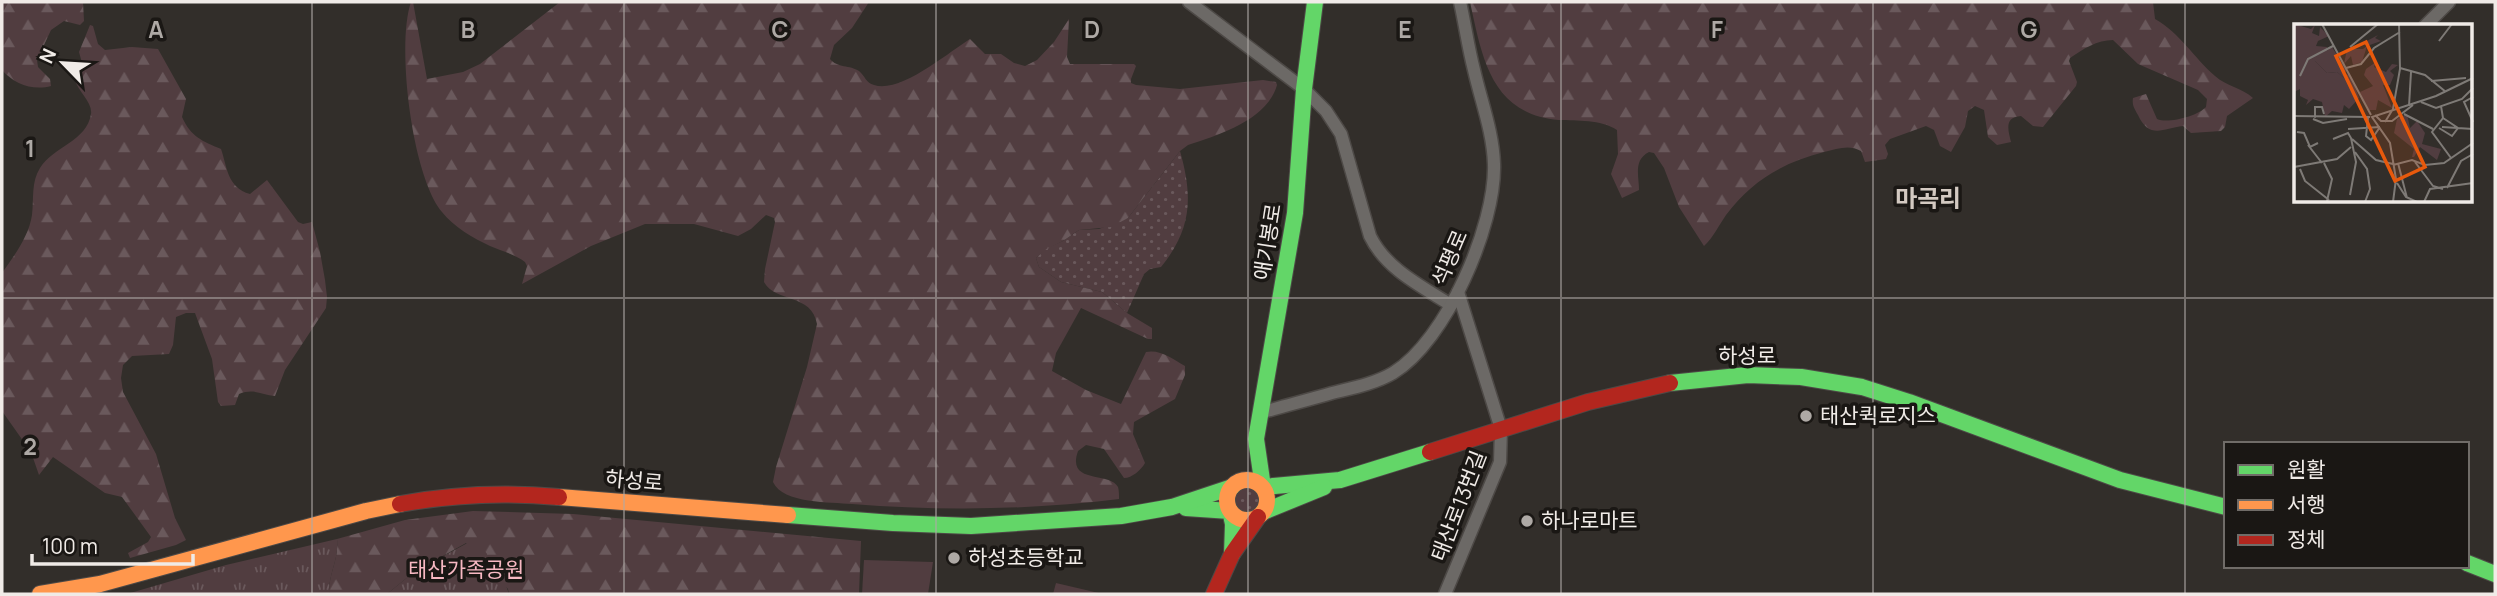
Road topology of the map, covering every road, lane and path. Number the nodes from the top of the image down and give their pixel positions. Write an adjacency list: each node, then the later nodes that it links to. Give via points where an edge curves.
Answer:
1 (1189, 2): 6 (street)
2 (1315, 2): 6 (street, 애기봉로)
3 (1460, 2): 7 (street, 석평로, via 1489,133 1494,184 1489,214)
4 (2449, 2): 5 (street)
5 (2427, 24)
6 (1304, 89): 8 (street, via 1326,110 1341,134 1377,251); 9 (street, 애기봉로, via 1295,213)
7 (1458, 292): 8 (street, 석평로); 10 (street, 태산로13번길)
8 (1451, 305): 9 (street, 석평로, via 1417,352 1390,375)
9 (1260, 413): 11 (street, 애기봉로)
10 (1500, 429): 12 (street, 하성로); 15 (street, 하성로, via 1677,381 1748,375 1801,377 1862,387 2120,480); 24 (street, 태산로13번길, via 1500,462)
11 (1256, 439): 13 (street); 14 (street, 애기봉로)
12 (1340, 480): 14 (street, 하성로); 18 (street)
13 (1234, 485): 14 (street, via 1251,480); 16 (street, 하성로); 17 (street, via 1227,499)
14 (1263, 487): 18 (street, via 1267,499)
15 (2224, 506)
16 (1172, 507): 17 (street); 22 (street, 하성로, via 1070,521 971,526 485,493 403,503 100,584)
17 (1230, 511): 18 (street, via 1245,520); 19 (street)
18 (1260, 515): 19 (street)
19 (1232, 554): 23 (street)
20 (2469, 564): 21 (street)
21 (2495, 574)
22 (40, 594)
23 (1214, 594)
24 (1445, 594)

